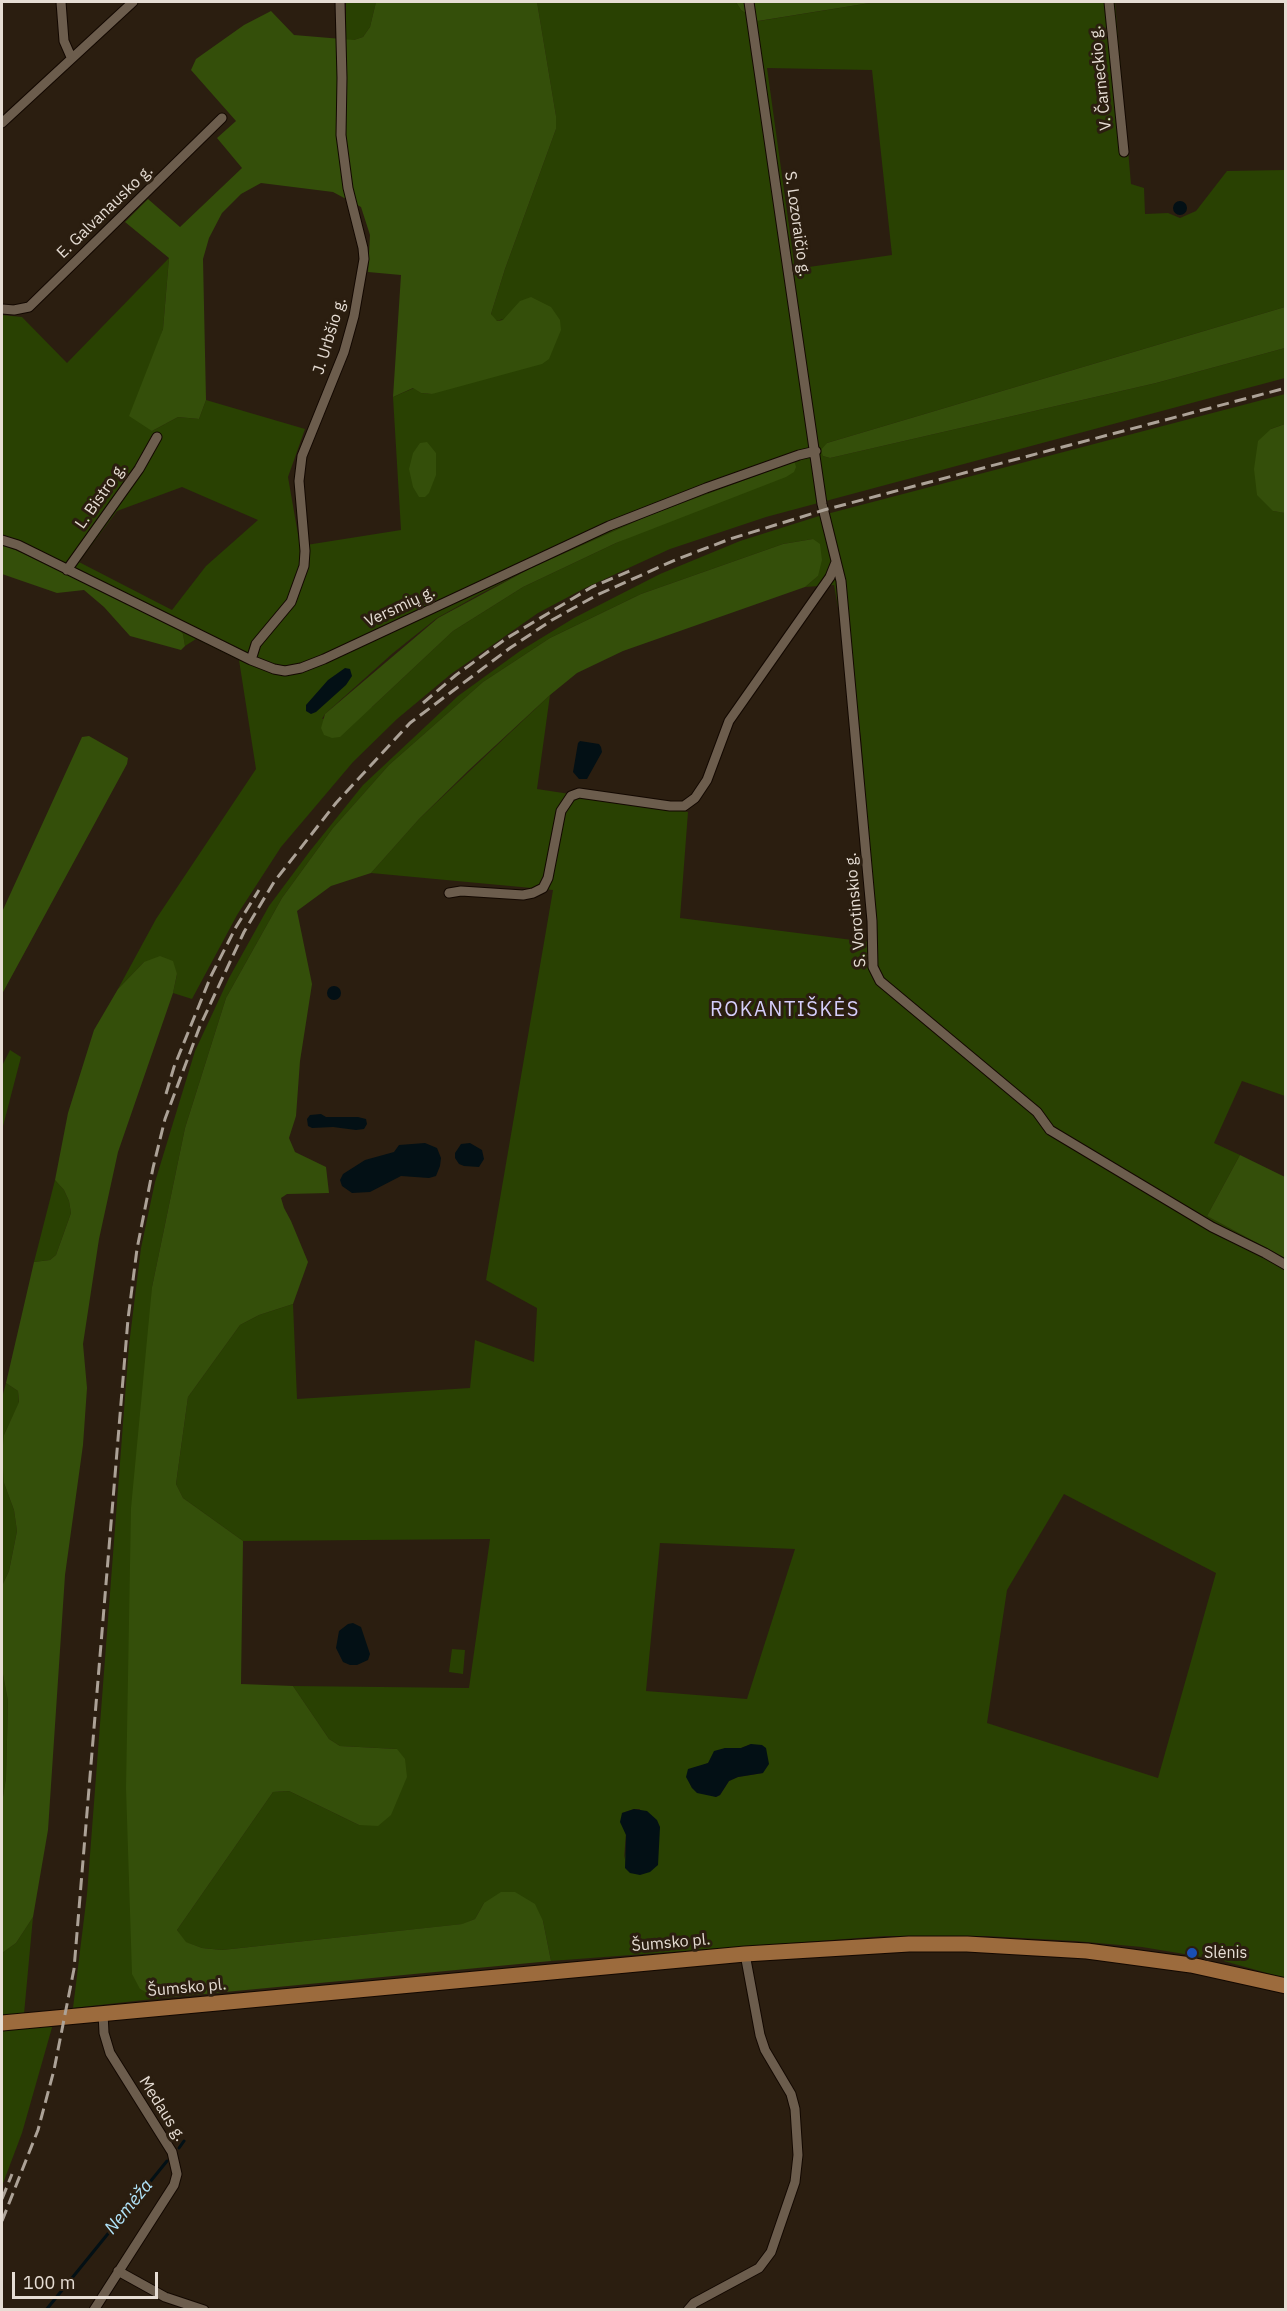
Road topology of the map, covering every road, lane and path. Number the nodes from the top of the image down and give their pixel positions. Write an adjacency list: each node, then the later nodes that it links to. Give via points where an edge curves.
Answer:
1 (62, 2): 6 (street, via 64,41)
2 (134, 2): 6 (street)
3 (340, 2): 16 (street, J. Urbšio g., via 341,135 364,259 344,352 302,456 299,481 304,566 291,602 256,644)
4 (749, 2): 12 (street, S. Lozoraičio g.)
5 (1109, 2): 9 (street, V. Čarneckio g.)
6 (70, 57): 8 (street)
7 (222, 118): 10 (street, E. Galvanausko g., via 29,307)
8 (2, 123)
9 (1124, 152)
10 (2, 309)
11 (157, 437): 15 (street, L. Bistro g., via 139,469)
12 (816, 452): 14 (street, S. Vorotinskio g., via 822,504); 16 (street, Versmių g., via 706,488 609,526 301,668 274,669)
13 (2, 540): 15 (street, Versmių g.)
14 (836, 562): 17 (street, via 830,577 729,721 707,780 695,798 684,806 670,806 579,793 571,796 561,811 543,888 523,895); 18 (street, S. Vorotinskio g., via 841,581 869,886 873,967 880,981 1037,1112 1050,1131 1212,1227)
15 (67, 570): 16 (street, Versmių g.)
16 (251, 660)
17 (449, 893)
18 (1286, 1265)
19 (745, 1954): 20 (main road, Šumsko pl., via 909,1944 1028,1946 1139,1957); 21 (main road, Šumsko pl.); 26 (street, via 765,2050 786,2083 795,2109 795,2182 771,2252 759,2268)
20 (1286, 1986)
21 (104, 2013): 22 (main road, Šumsko pl.); 23 (street, Medaus g., via 110,2053 172,2152 177,2174 174,2185)
22 (2, 2023)
23 (118, 2271): 24 (street, Medaus g.); 25 (street, via 165,2297)
24 (94, 2310)
25 (204, 2310)
26 (688, 2310)

